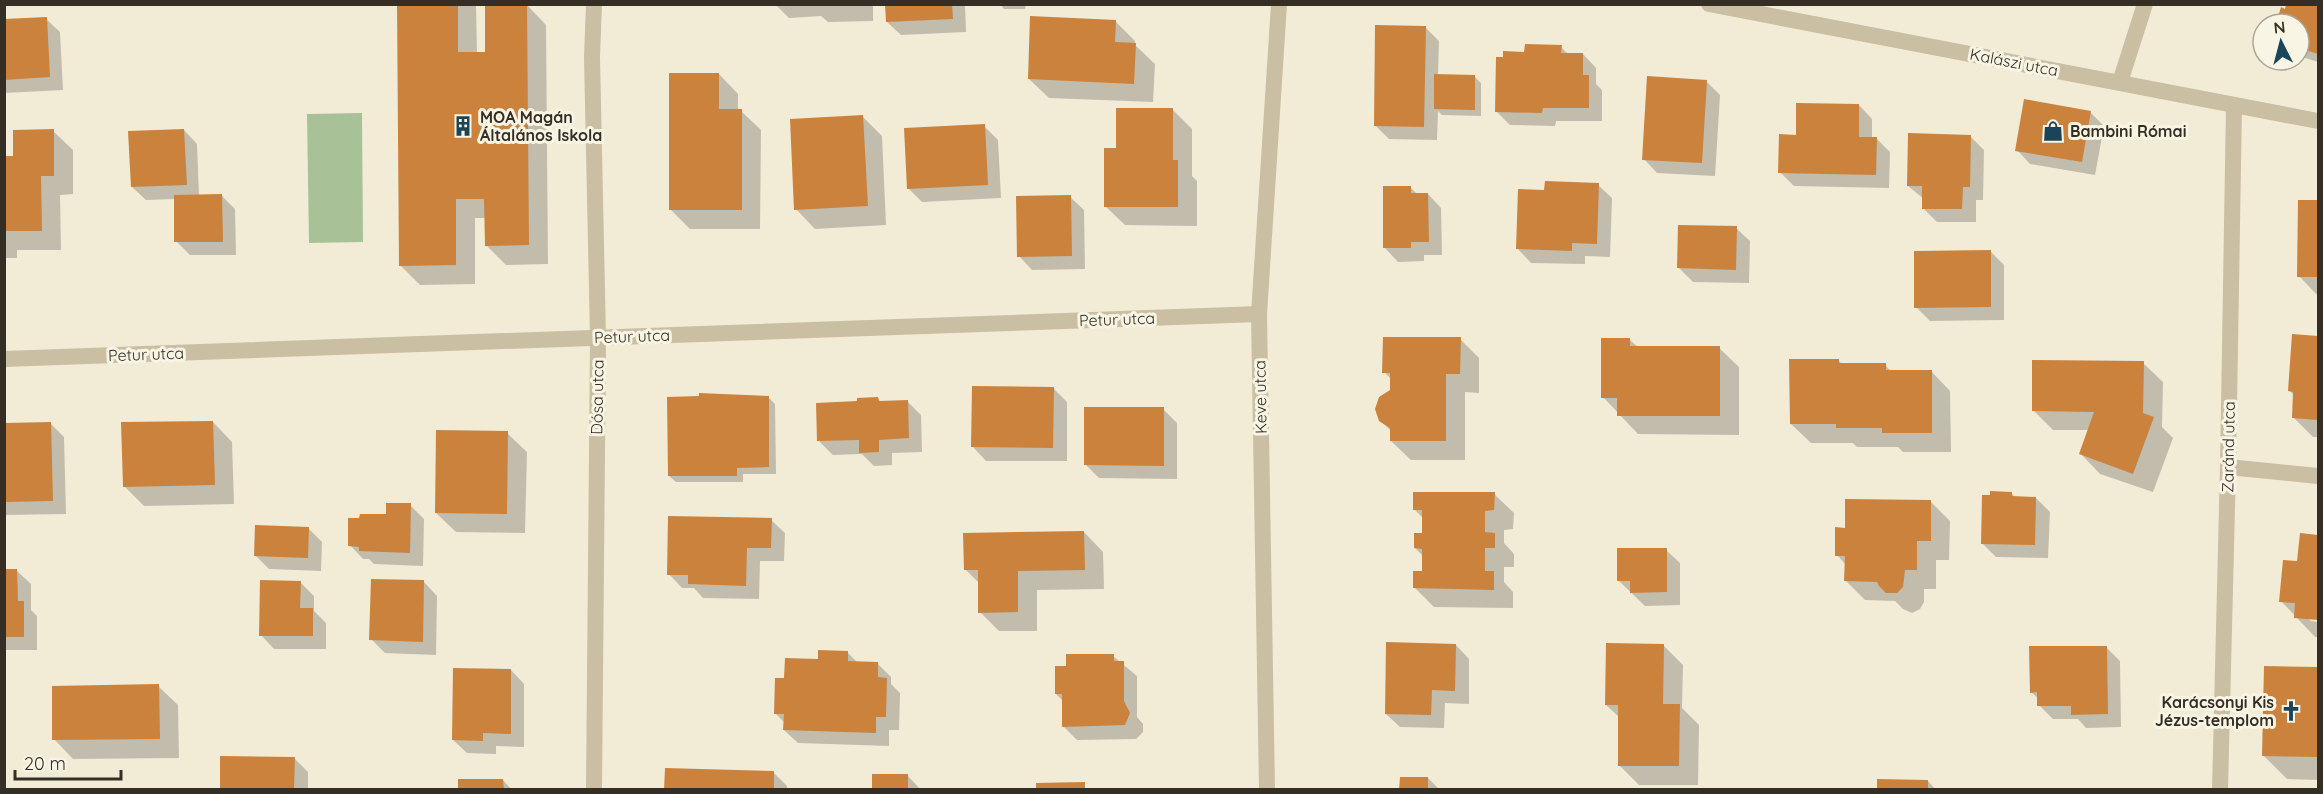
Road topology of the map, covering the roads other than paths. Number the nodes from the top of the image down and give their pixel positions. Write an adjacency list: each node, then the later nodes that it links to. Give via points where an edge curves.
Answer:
1 (594, 4): 9 (street, Dósa utca)
2 (1279, 4): 8 (street, Keve utca)
3 (1709, 4): 5 (street, Kalászi utca)
4 (2145, 4): 5 (street)
5 (2120, 82): 6 (street, Kalászi utca)
6 (2234, 105): 7 (street, Kalászi utca); 11 (street, Zaránd utca)
7 (2319, 121)
8 (1259, 314): 9 (street, Petur utca); 14 (street, Keve utca)
9 (598, 338): 10 (street, Petur utca); 13 (street, Dósa utca)
10 (4, 359)
11 (2228, 467): 12 (street); 15 (street, Zaránd utca)
12 (2319, 476)
13 (594, 789)
14 (1267, 789)
15 (2220, 789)

